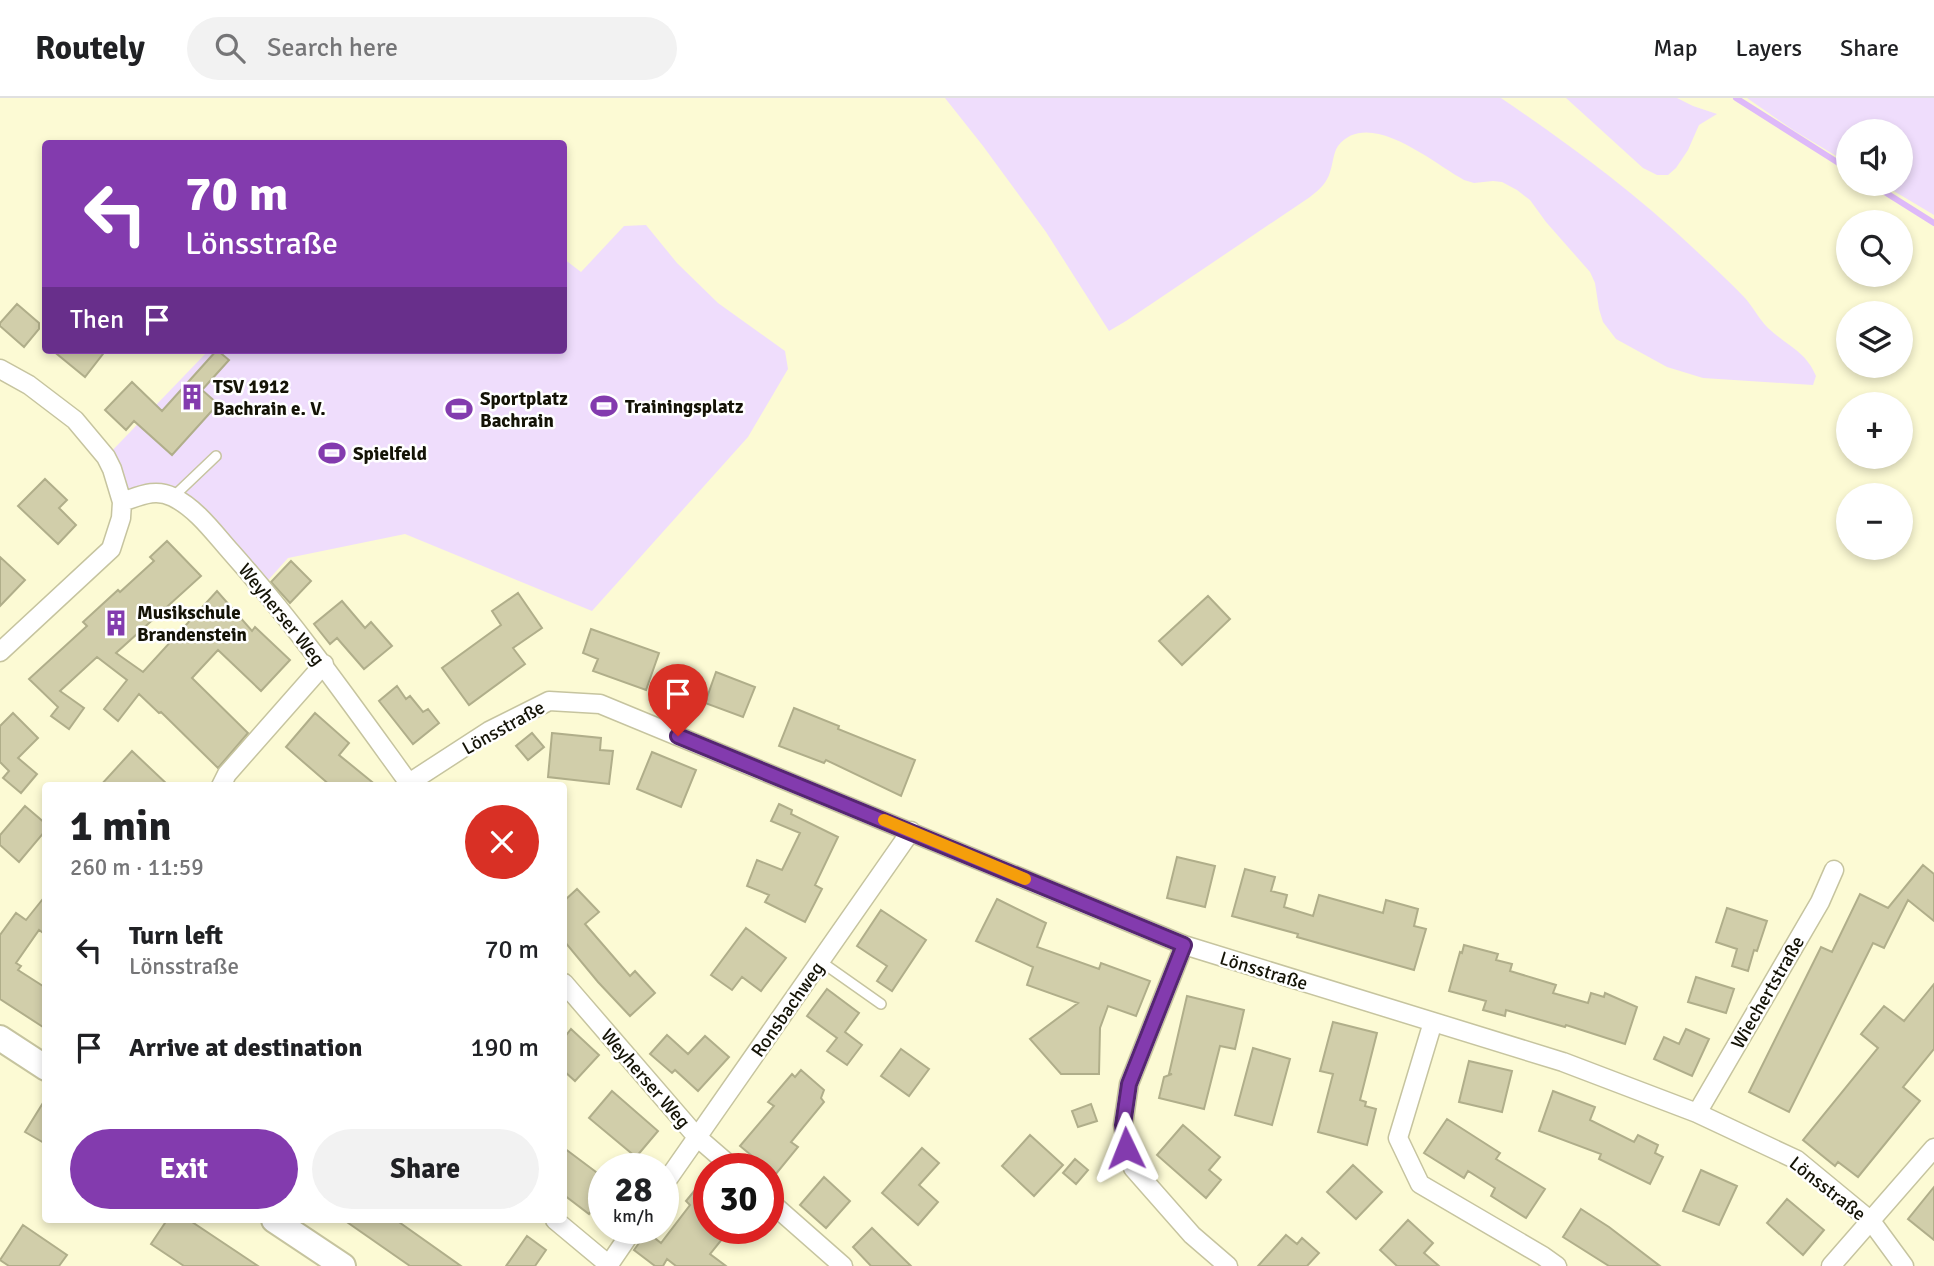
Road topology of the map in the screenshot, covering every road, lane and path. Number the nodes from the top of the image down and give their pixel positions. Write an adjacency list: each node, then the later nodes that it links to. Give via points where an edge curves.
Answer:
1 (0, 369): 4 (street, via 75,420 106,457)
2 (216, 456): 3 (lane)
3 (173, 497): 4 (street, via 155,491); 6 (street, Weyherser Weg, via 196,513)
4 (122, 502): 5 (street, via 111,550)
5 (2, 648)
6 (324, 664): 7 (street); 8 (street, Weyherser Weg)
7 (223, 782)
8 (408, 782)
9 (414, 782): 10 (street, Lönsstraße, via 489,731 550,701 600,704)
10 (911, 831): 12 (street, Lönsstraße); 13 (street, Ronsbachweg)
11 (1835, 870): 19 (street, Wiechertstraße)
12 (1184, 945): 16 (street, Lönsstraße); 32 (street, via 1129,1084 1123,1125 1126,1148 1133,1168 1192,1235)
13 (820, 961): 15 (lane); 20 (street, Ronsbachweg)
14 (567, 986): 20 (street, Weyherser Weg)
15 (881, 1004)
16 (1433, 1022): 19 (street, Lönsstraße, via 1563,1062); 33 (street, via 1398,1138 1420,1184)
17 (0, 1038): 18 (main road)
18 (42, 1065)
19 (1697, 1113): 25 (street, Lönsstraße, via 1797,1160)
20 (697, 1137): 22 (street, Weyherser Weg); 23 (street, Ronsbachweg)
21 (1934, 1148): 25 (street)
22 (716, 1153)
23 (679, 1163)
24 (784, 1214): 31 (street)
25 (1871, 1221): 34 (street); 35 (street, Lönsstraße)
26 (278, 1223): 29 (main road)
27 (559, 1223): 30 (street)
28 (623, 1244): 30 (street)
29 (343, 1266)
30 (609, 1266)
31 (843, 1266)
32 (1228, 1266)
33 (1557, 1266)
34 (1831, 1266)
35 (1904, 1266)

